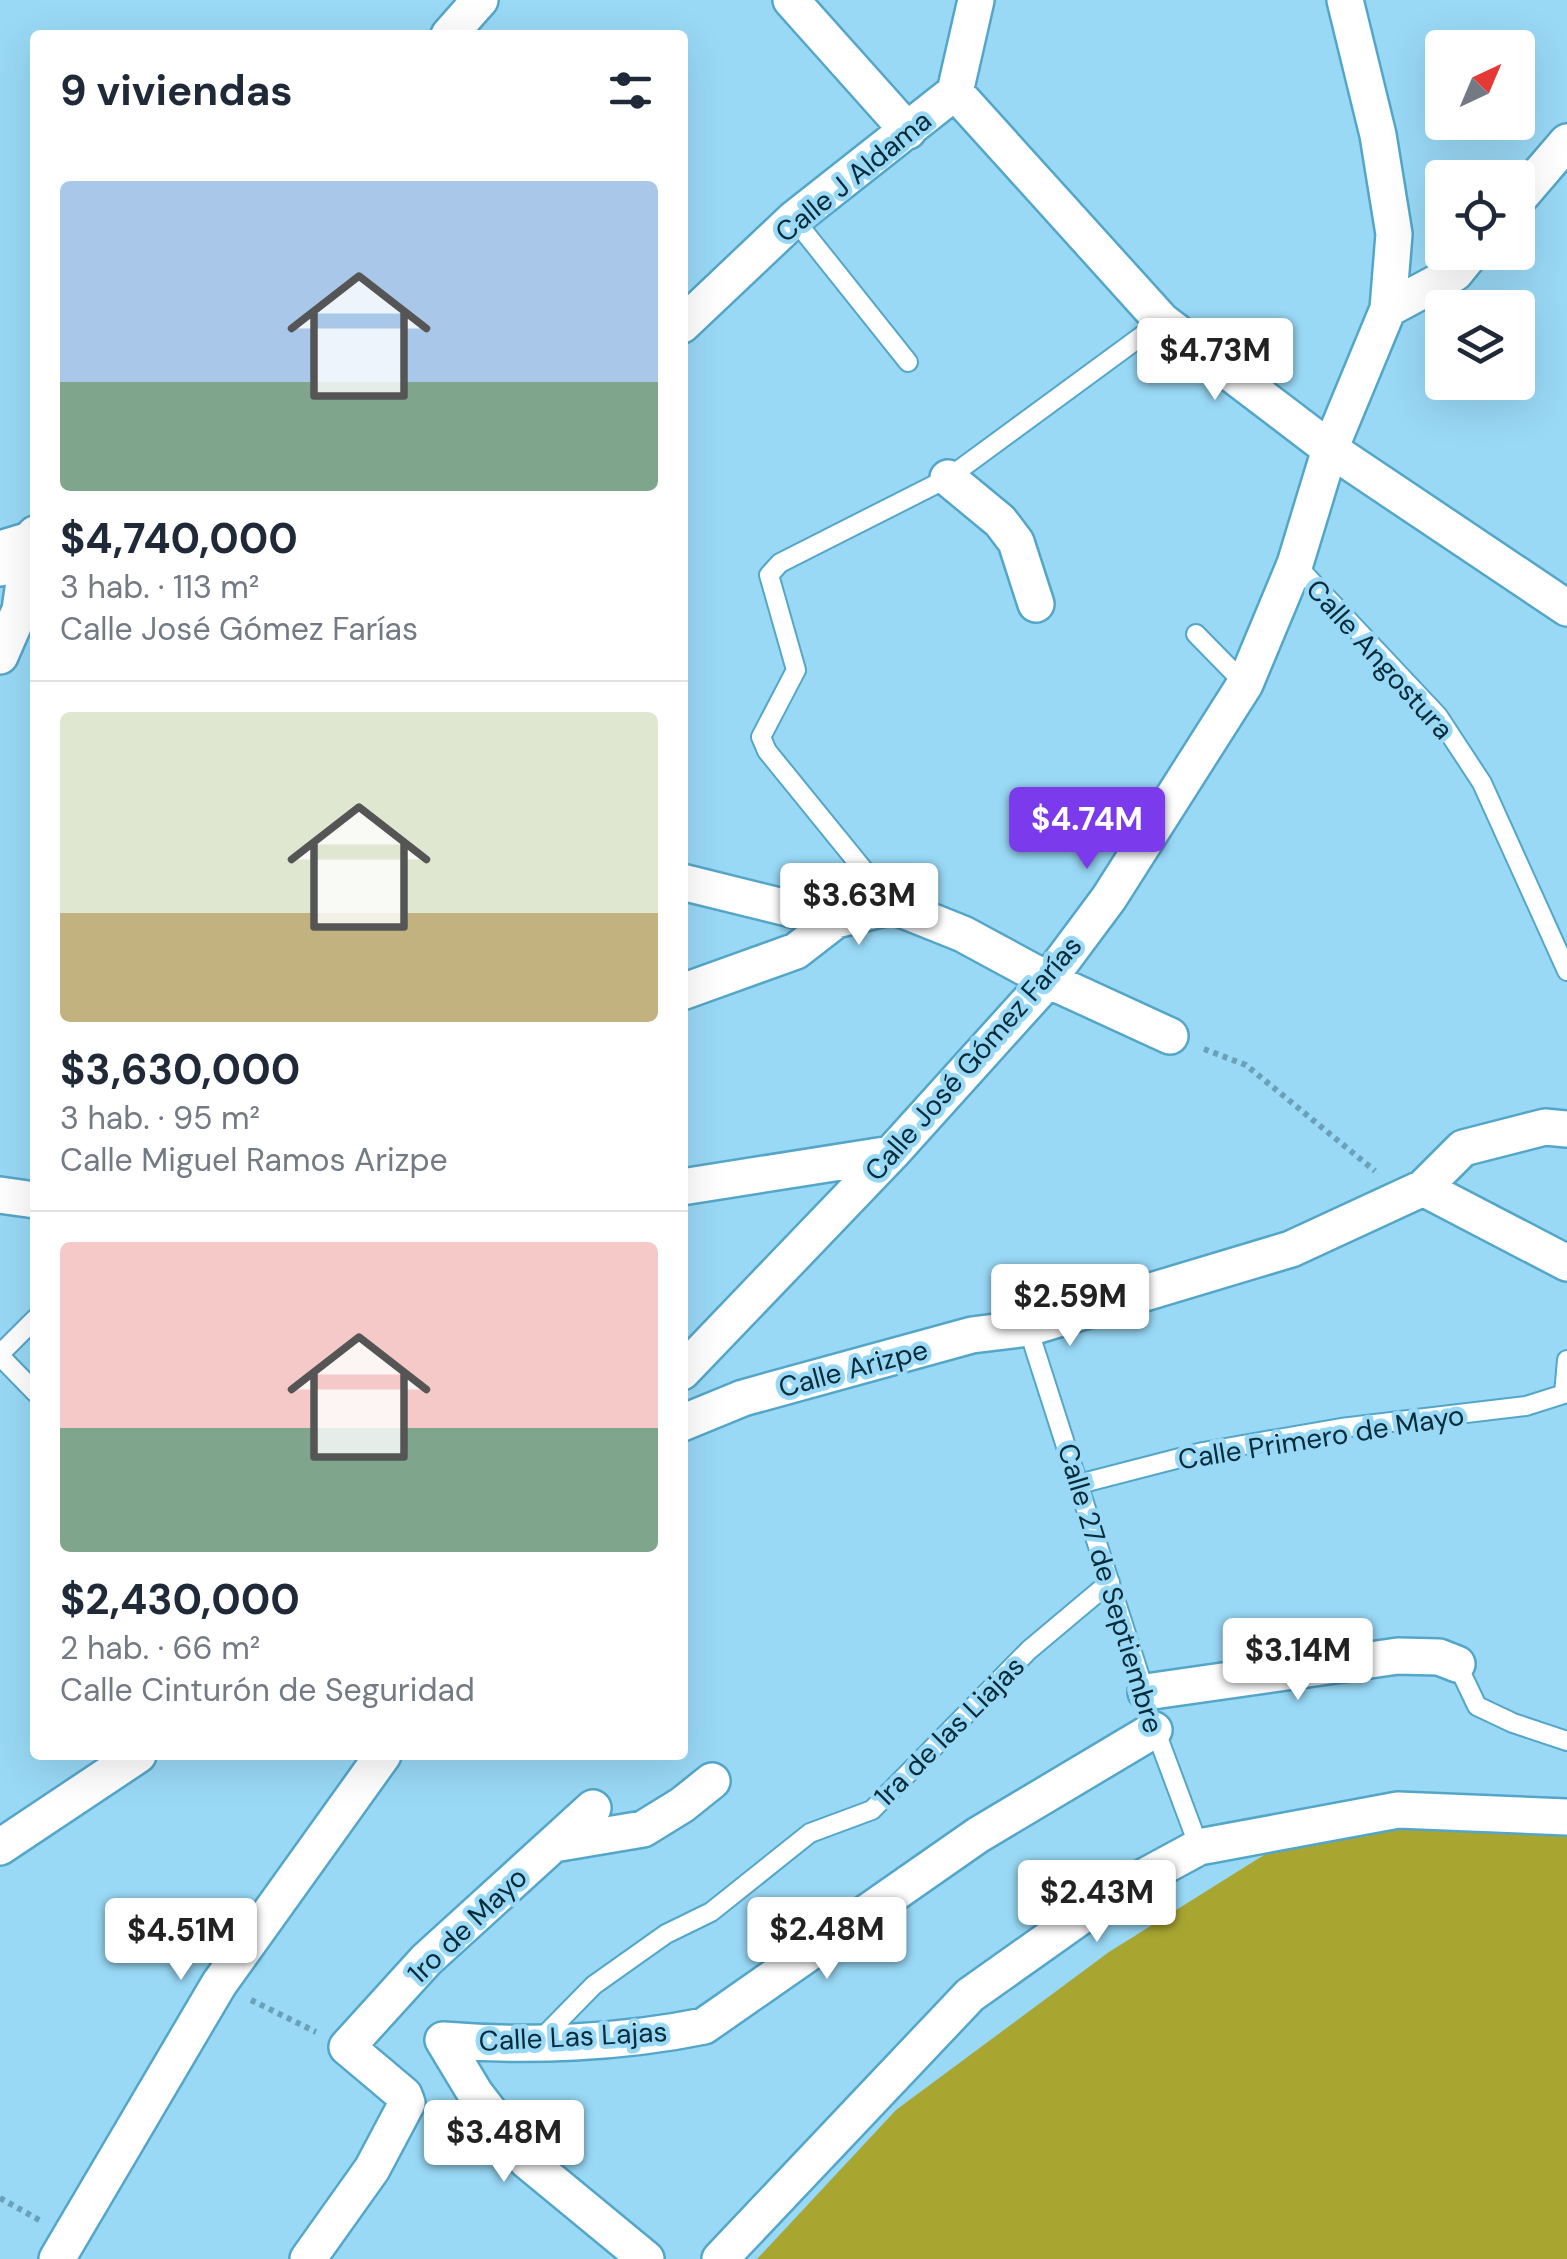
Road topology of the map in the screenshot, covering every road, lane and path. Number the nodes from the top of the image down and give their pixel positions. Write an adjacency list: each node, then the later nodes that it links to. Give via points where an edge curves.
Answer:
1 (480, 0): 5 (street)
2 (791, 0): 7 (street)
3 (976, 0): 6 (street, Calle J Aldama)
4 (1345, 0): 12 (street, Calle José Gómez Farías, via 1394,234)
5 (454, 30)
6 (956, 92): 7 (street, Calle J Aldama); 14 (street)
7 (908, 131): 10 (street, Calle J Aldama)
8 (1567, 142): 9 (street)
9 (1535, 180)
10 (794, 219): 13 (street, Calle J Aldama); 15 (lane)
11 (1457, 270): 12 (street)
12 (1388, 309): 16 (street, Calle José Gómez Farías)
13 (688, 320)
14 (1162, 321): 16 (street); 17 (lane)
15 (908, 362)
16 (1330, 449): 19 (street, Calle José Gómez Farías); 22 (street)
17 (948, 478): 21 (street, via 1016,542); 27 (lane, via 780,563 769,575 796,670 761,738)
18 (20, 538): 20 (street); 24 (street, via 20,610)
19 (1295, 564): 25 (street, Calle José Gómez Farías); 29 (lane, Calle Angostura, via 1438,716 1482,782)
20 (0, 568)
21 (1036, 604)
22 (1567, 608)
23 (1196, 634): 25 (lane)
24 (0, 656)
25 (1246, 684): 30 (street, Calle José Gómez Farías)
26 (688, 883): 28 (street)
27 (893, 906): 28 (street); 30 (street)
28 (836, 920): 31 (street, via 796,951)
29 (1567, 971)
30 (1048, 980): 32 (street); 34 (street, Calle José Gómez Farías)
31 (688, 990)
32 (1170, 1036): 36 (path, via 1246,1065)
33 (1567, 1129): 36 (street, Calle Arizpe, via 1545,1126 1462,1148)
34 (891, 1154): 35 (street); 44 (street, Calle José Gómez Farías)
35 (688, 1185)
36 (1414, 1192): 39 (street); 41 (street, Calle Arizpe, via 1292,1249)
37 (0, 1195): 38 (street)
38 (30, 1199)
39 (1567, 1263)
40 (30, 1323): 42 (lane)
41 (1028, 1328): 46 (street, Calle Arizpe, via 953,1340); 47 (lane, Calle 27 de Septiembre)
42 (0, 1355): 45 (lane)
43 (1567, 1360): 47 (lane, Calle Primero de Mayo, via 1564,1394 1526,1406 1203,1452)
44 (688, 1366)
45 (30, 1387)
46 (688, 1420)
47 (1079, 1484): 48 (lane, Calle 27 de Septiembre)
48 (1110, 1582): 50 (lane, Calle 27 de Septiembre); 61 (lane, 1ra de las Liajas, via 1029,1650 872,1810 810,1833 711,1912 666,1934 594,1985)
49 (1457, 1664): 50 (street, via 1398,1656); 52 (lane, via 1477,1706)
50 (1146, 1692): 51 (lane, Calle 27 de Septiembre)
51 (1154, 1730): 60 (lane, Calle 27 de Septiembre); 61 (street, Calle Las Lajas, via 978,1835 704,2026)
52 (1567, 1741)
53 (130, 1760): 59 (street)
54 (379, 1760): 63 (street, via 219,1984)
55 (712, 1781): 58 (street, via 643,1829)
56 (593, 1808): 58 (street, 1ro de Mayo)
57 (1567, 1817): 60 (street, via 1398,1810)
58 (553, 1844): 64 (street, 1ro de Mayo, via 426,1960 347,2047 407,2104 372,2169)
59 (0, 1847)
60 (1199, 1847): 66 (street, via 1114,1893 970,1995)
61 (539, 2042): 65 (street, Calle Las Lajas, via 443,2040 526,2160)
62 (0, 2198): 63 (path)
63 (62, 2247)
64 (316, 2248)
65 (646, 2259)
66 (720, 2259)

